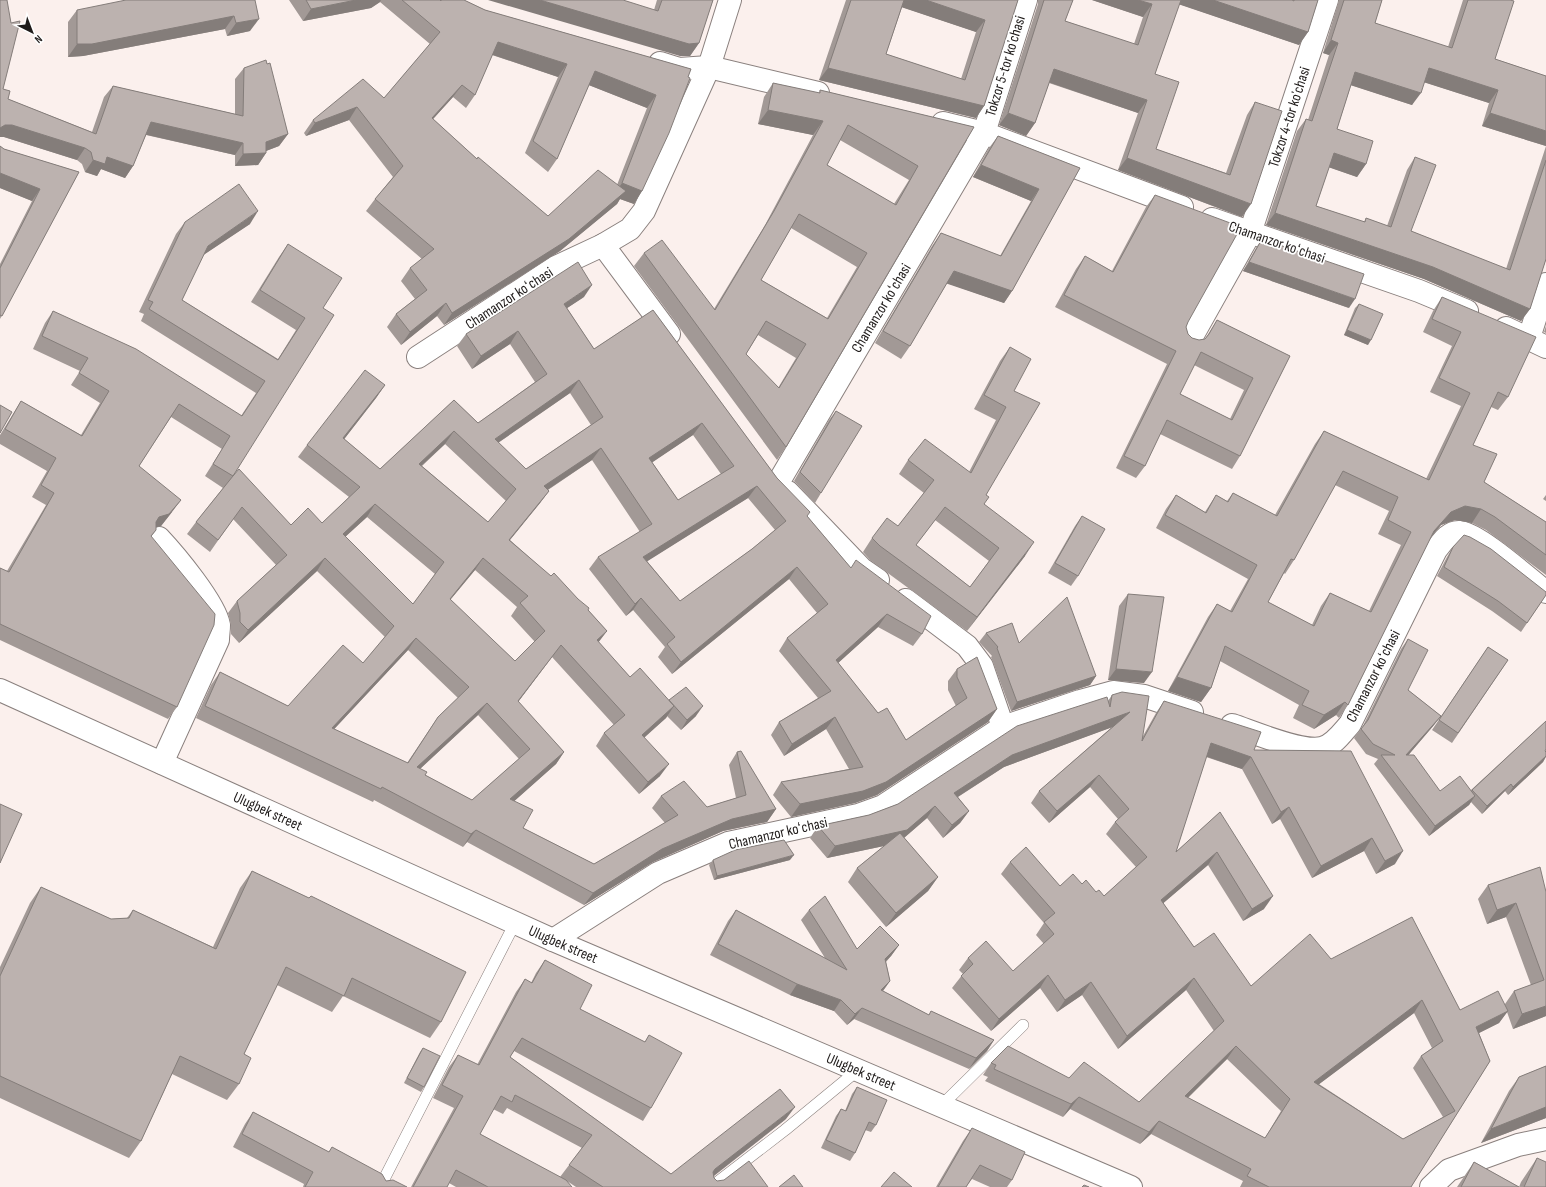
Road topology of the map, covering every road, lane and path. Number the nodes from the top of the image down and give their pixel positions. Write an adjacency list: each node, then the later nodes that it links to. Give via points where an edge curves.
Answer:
1 (730, 0): 5 (street, Chamanzor koʻchasi)
2 (1026, 0): 8 (street, Tokzor 5-tor koʼchasi)
3 (1327, 0): 9 (street, Tokzor 4-tor koʼchasi)
4 (641, 58): 5 (street, via 679,69)
5 (709, 67): 6 (street); 10 (street, Chamanzor koʻchasi, via 644,211 630,230)
6 (839, 98)
7 (923, 118): 8 (street, Chamanzor koʻchasi)
8 (984, 133): 9 (street, Chamanzor koʻchasi); 17 (street, Chamanzor koʻchasi)
9 (1250, 233): 12 (street, Tokzor 4-tor koʼchasi); 13 (street, Chamanzor koʻchasi, via 1419,290)
10 (603, 245): 14 (street); 15 (street, Chamanzor koʻchasi, via 556,267)
11 (1546, 284): 13 (street)
12 (1190, 340)
13 (1538, 342)
14 (679, 348)
15 (418, 357)
16 (764, 463): 17 (street)
17 (778, 483): 21 (street, via 862,569 967,646 982,666)
18 (159, 538): 22 (street, via 207,602 219,625 218,640)
19 (1546, 592): 21 (street, Chamanzor koʻchasi, via 1474,536 1459,532 1447,536 1436,550 1350,724 1336,740 1322,748 1306,749 1144,696 1112,692)
20 (0, 690): 22 (street, Ulugbek street)
21 (1003, 727): 24 (street, Chamanzor koʻchasi, via 883,806 858,815 728,843 658,873)
22 (162, 763): 23 (street, Ulugbek street)
23 (515, 923): 24 (street, Ulugbek street); 29 (lane)
24 (553, 940): 26 (street, Ulugbek street)
25 (1023, 1025): 27 (lane)
26 (858, 1070): 27 (street, Ulugbek street); 30 (lane)
27 (942, 1105): 31 (street, Ulugbek street)
28 (1546, 1139): 32 (street, via 1518,1145 1449,1170)
29 (380, 1187)
30 (711, 1187)
31 (1131, 1187)
32 (1431, 1187)

